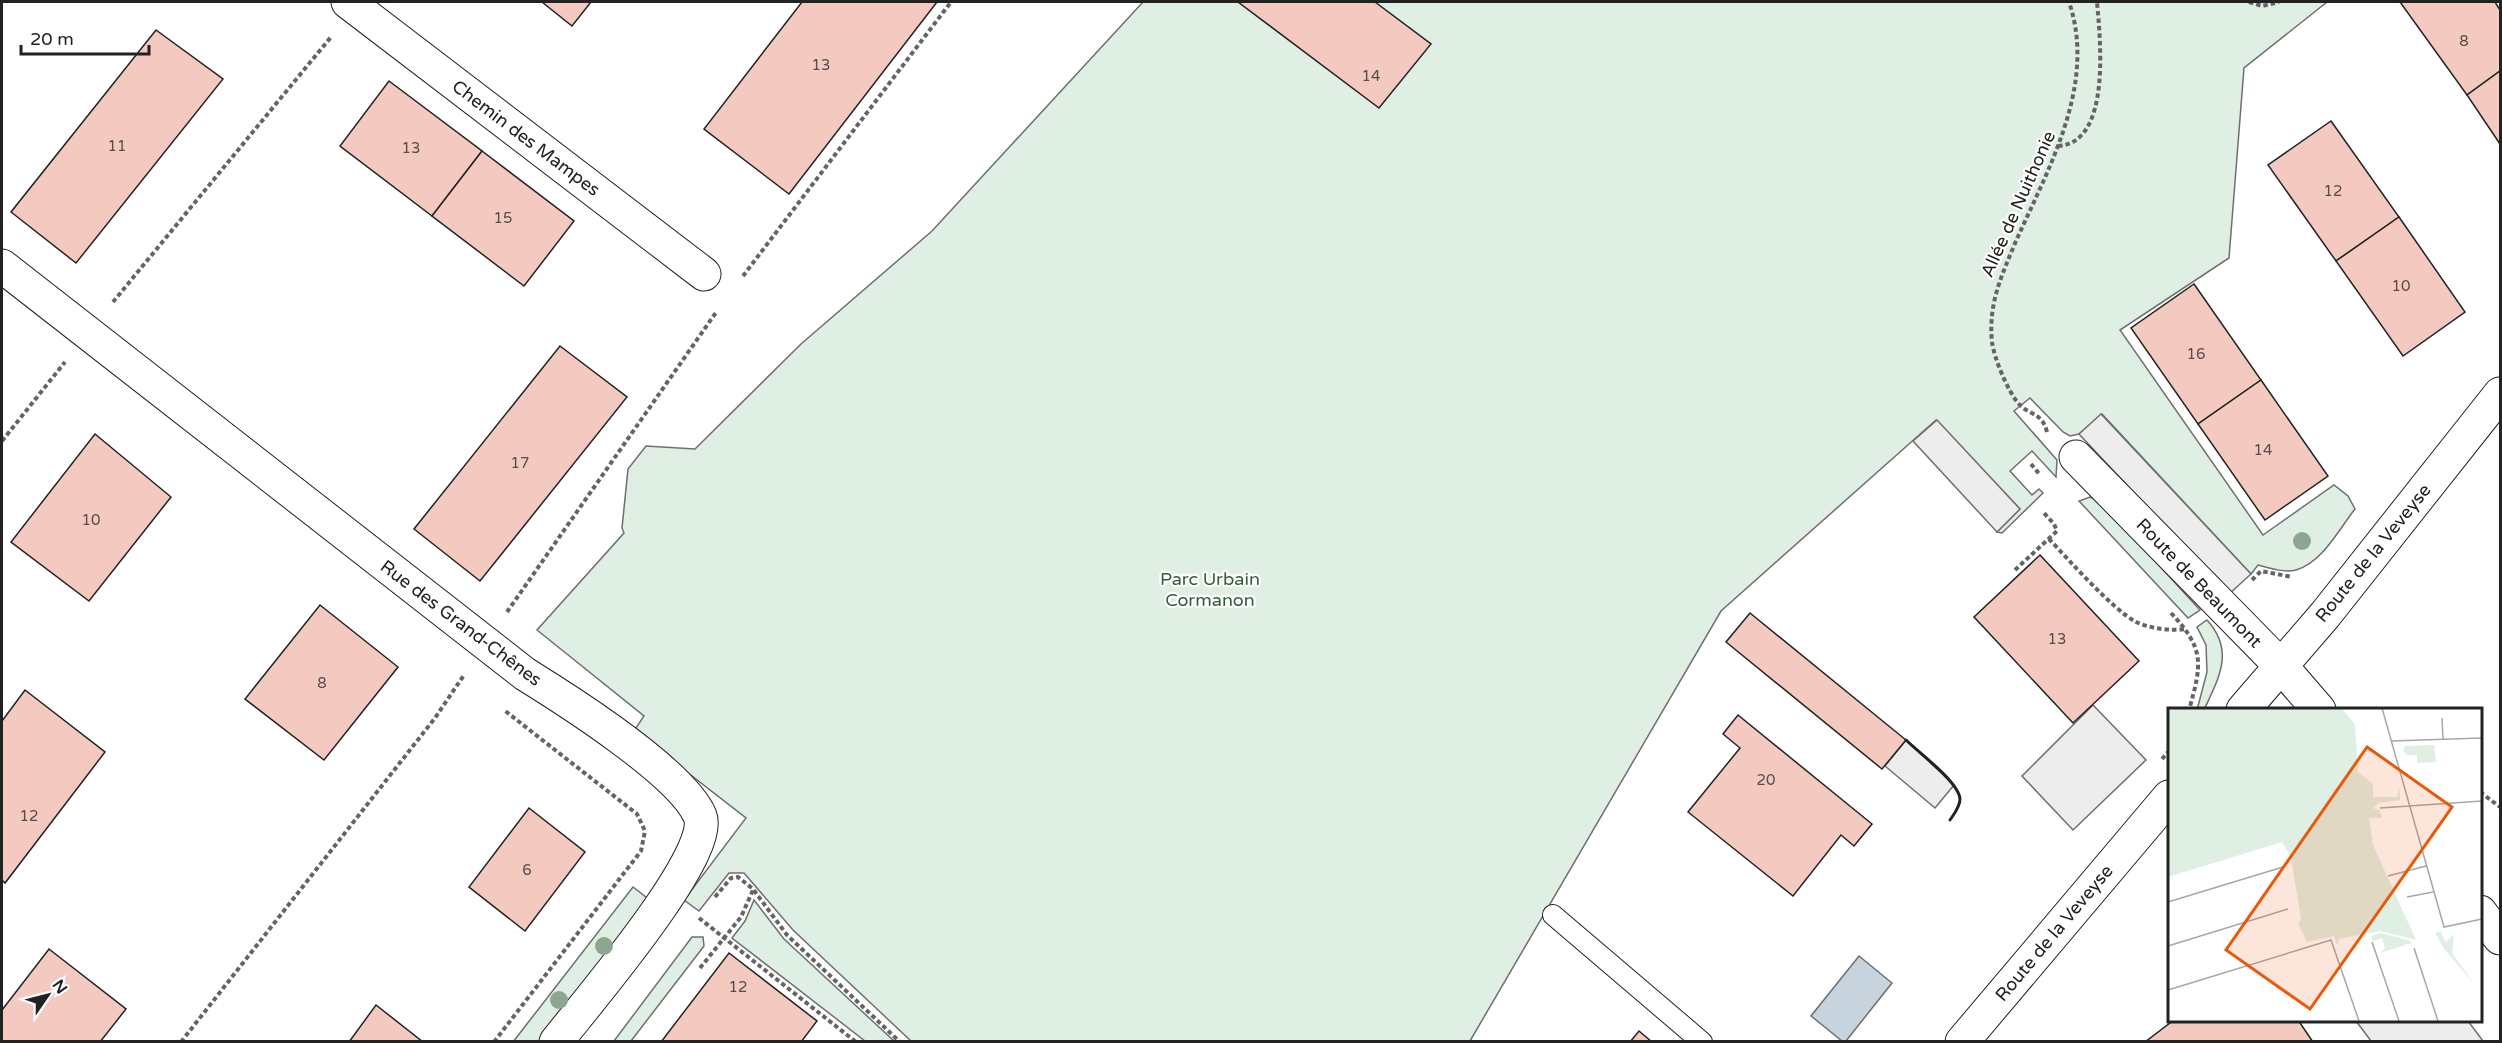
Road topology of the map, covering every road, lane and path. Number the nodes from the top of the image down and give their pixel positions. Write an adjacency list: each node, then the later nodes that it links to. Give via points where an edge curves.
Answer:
1 (951, 2): 10 (path)
2 (2069, 2): 7 (path, Allée de Nuithonie, via 2079,61 2066,127)
3 (2097, 2): 7 (path, via 2101,51 2096,106 2087,128 2073,143)
4 (2249, 2): 5 (path, via 2262,6)
5 (2279, 2)
6 (351, 4): 9 (street, Chemin des Mampes); 12 (path)
7 (2058, 146): 15 (path, Allée de Nuithonie, via 1995,290 1992,342 2004,379 2018,403 2035,412 2046,425 2048,435)
8 (2, 266): 12 (street, Rue des Grand-Chênes)
9 (704, 273)
10 (738, 282)
11 (724, 301): 23 (path)
12 (88, 333): 14 (path); 23 (street, Rue des Grand-Chênes)
13 (2500, 394): 24 (street, Route de la Veveyse)
14 (2, 441)
15 (2076, 457): 24 (street, Route de Beaumont)
16 (2031, 464): 17 (path)
17 (2046, 481)
18 (2044, 513): 19 (path, via 2057,531)
19 (2049, 538): 20 (path); 21 (path)
20 (2063, 553)
21 (2014, 570)
22 (2163, 605): 28 (path, via 2197,647 2198,670)
23 (485, 644): 25 (path); 46 (street, Rue des Grand-Chênes, via 525,675 582,710 659,770 687,796 701,817 702,831 692,859 669,895)
24 (2281, 666): 29 (street, Route de la Veveyse); 30 (street, Route de Beaumont)
25 (463, 677): 26 (path); 44 (path)
26 (471, 684)
27 (498, 705): 45 (path, via 637,814 645,831 641,850)
28 (2189, 708)
29 (2245, 708)
30 (2317, 708)
31 (2481, 793): 33 (path)
32 (2168, 798): 50 (street, Route de la Veveyse)
33 (2500, 807)
34 (753, 890): 35 (path, via 738,877 730,878); 41 (path, via 741,917); 48 (path, via 787,935)
35 (711, 902)
36 (705, 910): 39 (path)
37 (2481, 913): 42 (street)
38 (1553, 915): 49 (lane)
39 (698, 918)
40 (705, 923): 41 (path)
41 (723, 938): 43 (path); 47 (path)
42 (2500, 938)
43 (700, 968)
44 (181, 1041)
45 (494, 1041)
46 (556, 1041)
47 (856, 1041)
48 (900, 1041)
49 (1702, 1041)
50 (1962, 1041)

